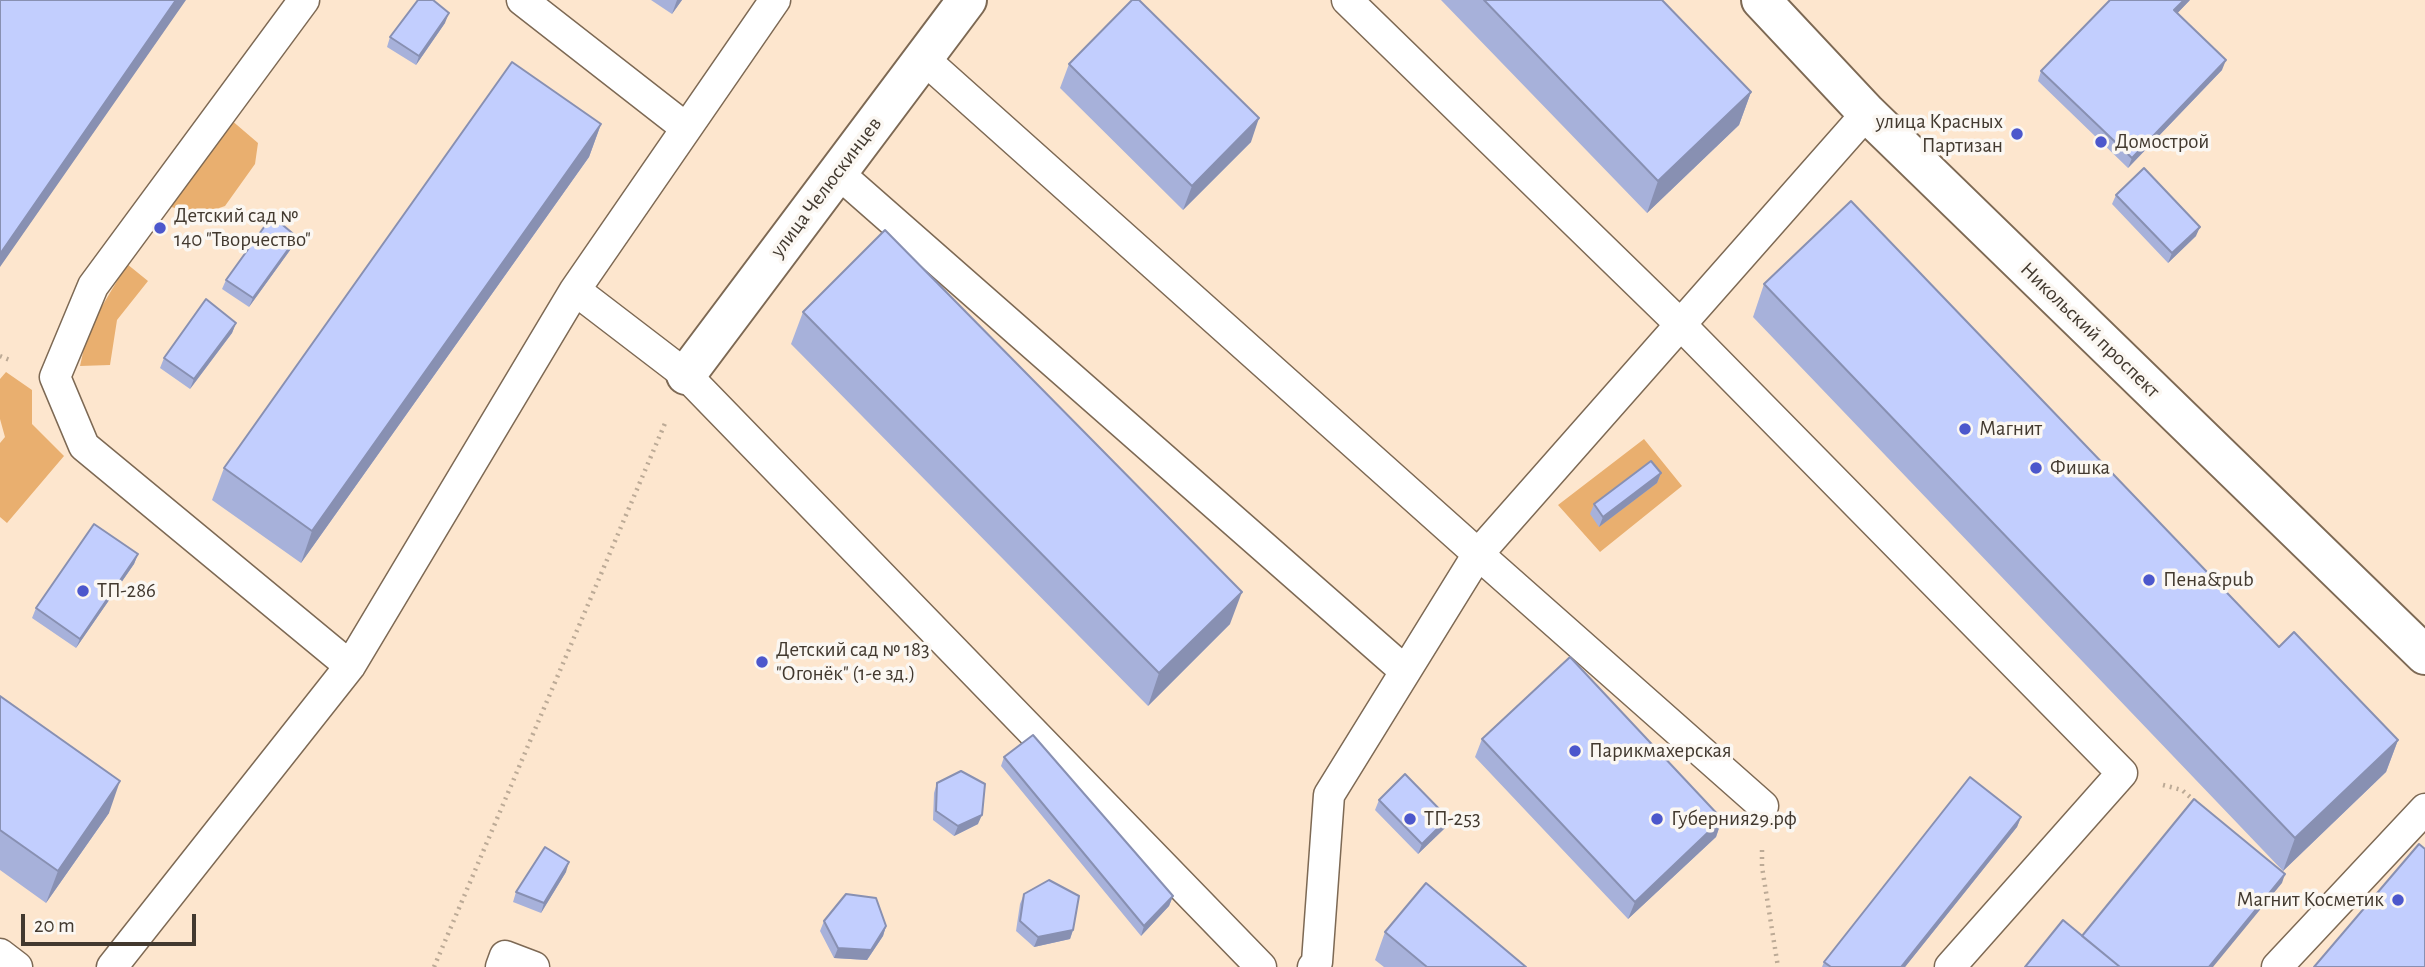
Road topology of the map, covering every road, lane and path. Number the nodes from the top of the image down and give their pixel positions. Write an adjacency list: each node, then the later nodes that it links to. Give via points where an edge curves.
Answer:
1 (304, 0): 16 (lane, via 93,286 55,377 85,446)
2 (522, 0): 9 (lane)
3 (775, 0): 9 (lane)
4 (967, 0): 7 (main road, улица Челюскинцев)
5 (1348, 0): 12 (lane)
6 (1761, 0): 8 (main road, Никольский проспект)
7 (924, 59): 10 (main road, улица Челюскинцев); 14 (lane)
8 (1867, 113): 12 (lane); 15 (main road, Никольский проспект)
9 (686, 128): 11 (lane)
10 (837, 172): 13 (main road, улица Челюскинцев); 17 (lane)
11 (575, 290): 13 (lane); 16 (lane)
12 (1680, 324): 14 (lane); 18 (lane)
13 (686, 375): 25 (path); 28 (lane)
14 (1478, 554): 17 (lane); 19 (lane)
15 (2425, 655)
16 (350, 666): 24 (lane)
17 (1405, 671): 29 (lane, via 1329,795 1317,962)
18 (2122, 773): 20 (path, via 2182,790); 31 (lane)
19 (1763, 806): 30 (path, via 1762,867)
20 (2203, 808)
21 (2425, 809): 32 (lane)
22 (0, 954): 23 (lane)
23 (18, 967)
24 (112, 967)
25 (434, 967)
26 (501, 967): 27 (lane, via 505,956)
27 (534, 967)
28 (1261, 967)
29 (1313, 967)
30 (1778, 967)
31 (1950, 967)
32 (2277, 967)

